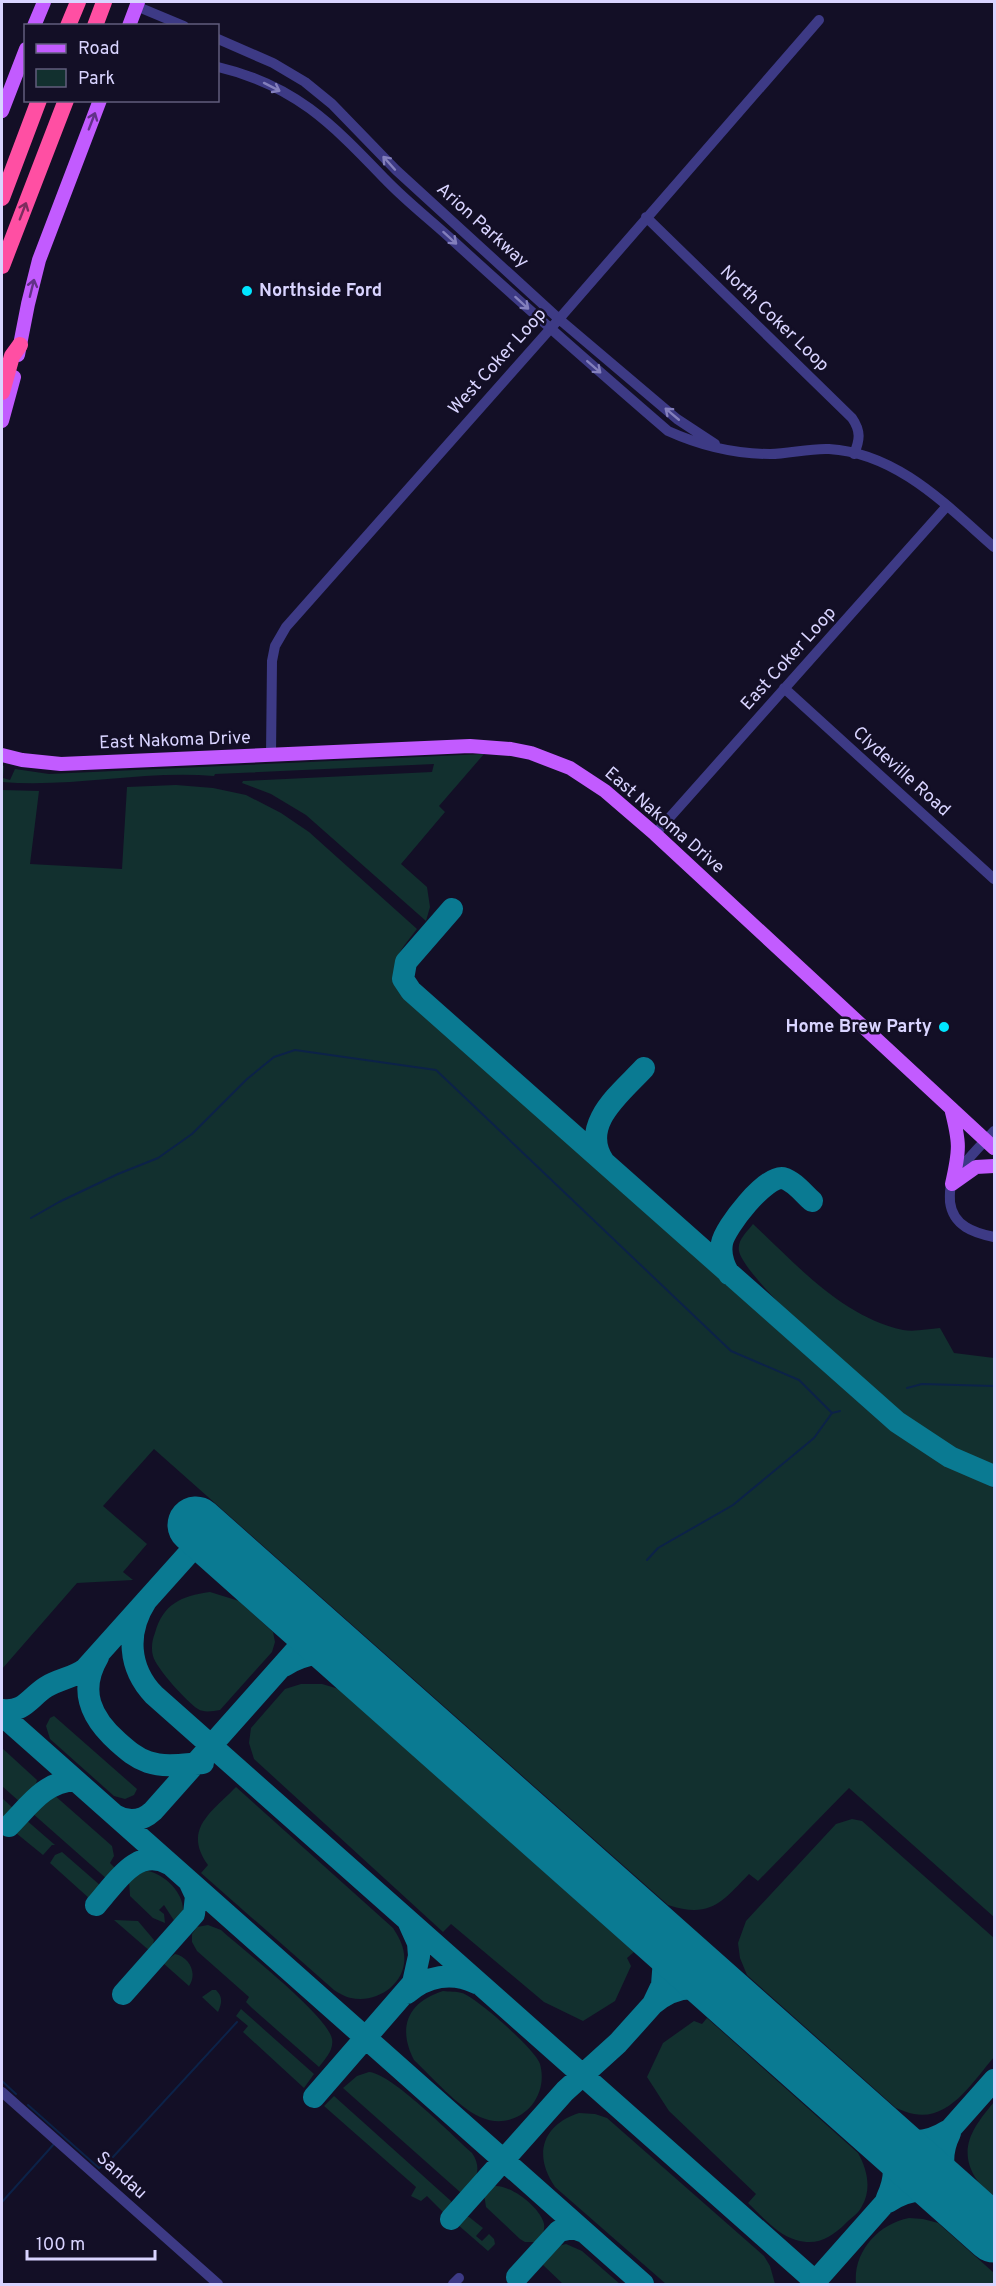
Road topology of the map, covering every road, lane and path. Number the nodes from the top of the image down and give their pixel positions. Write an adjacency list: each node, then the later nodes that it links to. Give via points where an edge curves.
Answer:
1 (44, 2): 6 (main road)
2 (78, 2): 7 (highway)
3 (104, 2): 8 (highway)
4 (137, 4): 9 (main road); 10 (street)
5 (819, 20): 23 (street, West Coker Loop)
6 (35, 24)
7 (69, 24)
8 (96, 24)
9 (130, 24)
10 (180, 24)
11 (219, 39): 13 (street, Arion Parkway)
12 (24, 54): 19 (main road)
13 (261, 58): 15 (street); 20 (street, Arion Parkway, one-way to 13, via 332,104 305,82)
14 (219, 67): 15 (street, Arion Parkway)
15 (253, 78): 22 (street, Arion Parkway, one-way to 22, via 325,119)
16 (38, 102): 21 (highway)
17 (65, 102): 24 (highway, one-way to 17)
18 (99, 102): 27 (main road, one-way to 18, via 39,260)
19 (2, 111)
20 (416, 189): 22 (street); 25 (street, Arion Parkway)
21 (2, 198)
22 (407, 199): 26 (street, Arion Parkway, one-way to 26)
23 (646, 218): 25 (street, West Coker Loop); 31 (street, North Coker Loop, via 852,418 860,440)
24 (2, 266)
25 (559, 319): 26 (street, West Coker Loop); 30 (street, Arion Parkway, one-way to 25, via 677,419)
26 (550, 329): 30 (street, Arion Parkway, one-way to 30, via 668,431); 36 (street, West Coker Loop, via 286,627 275,646 271,668)
27 (20, 345): 28 (highway, via 12,356); 29 (main road)
28 (2, 392)
29 (2, 421)
30 (720, 447): 31 (street, Arion Parkway, via 754,453 830,449)
31 (854, 454): 32 (street, Arion Parkway, via 898,470)
32 (947, 506): 33 (street, Arion Parkway); 34 (street, East Coker Loop)
33 (994, 545)
34 (784, 688): 37 (street, East Coker Loop); 38 (street, Clydeville Road)
35 (2, 754): 36 (main road, East Nakoma Drive, via 60,764)
36 (271, 754): 37 (main road, East Nakoma Drive, via 470,746 511,748 551,760 588,779)
37 (655, 834): 39 (main road, East Nakoma Drive)
38 (994, 879)
39 (951, 1108): 40 (main road, East Nakoma Drive); 42 (main road, via 959,1139)
40 (992, 1140): 42 (street, via 960,1170)
41 (994, 1166): 42 (main road, via 976,1167)
42 (952, 1184): 43 (street, via 951,1206 959,1223)
43 (994, 1237)
44 (2, 2092): 45 (street, Sandau)
45 (218, 2284)

